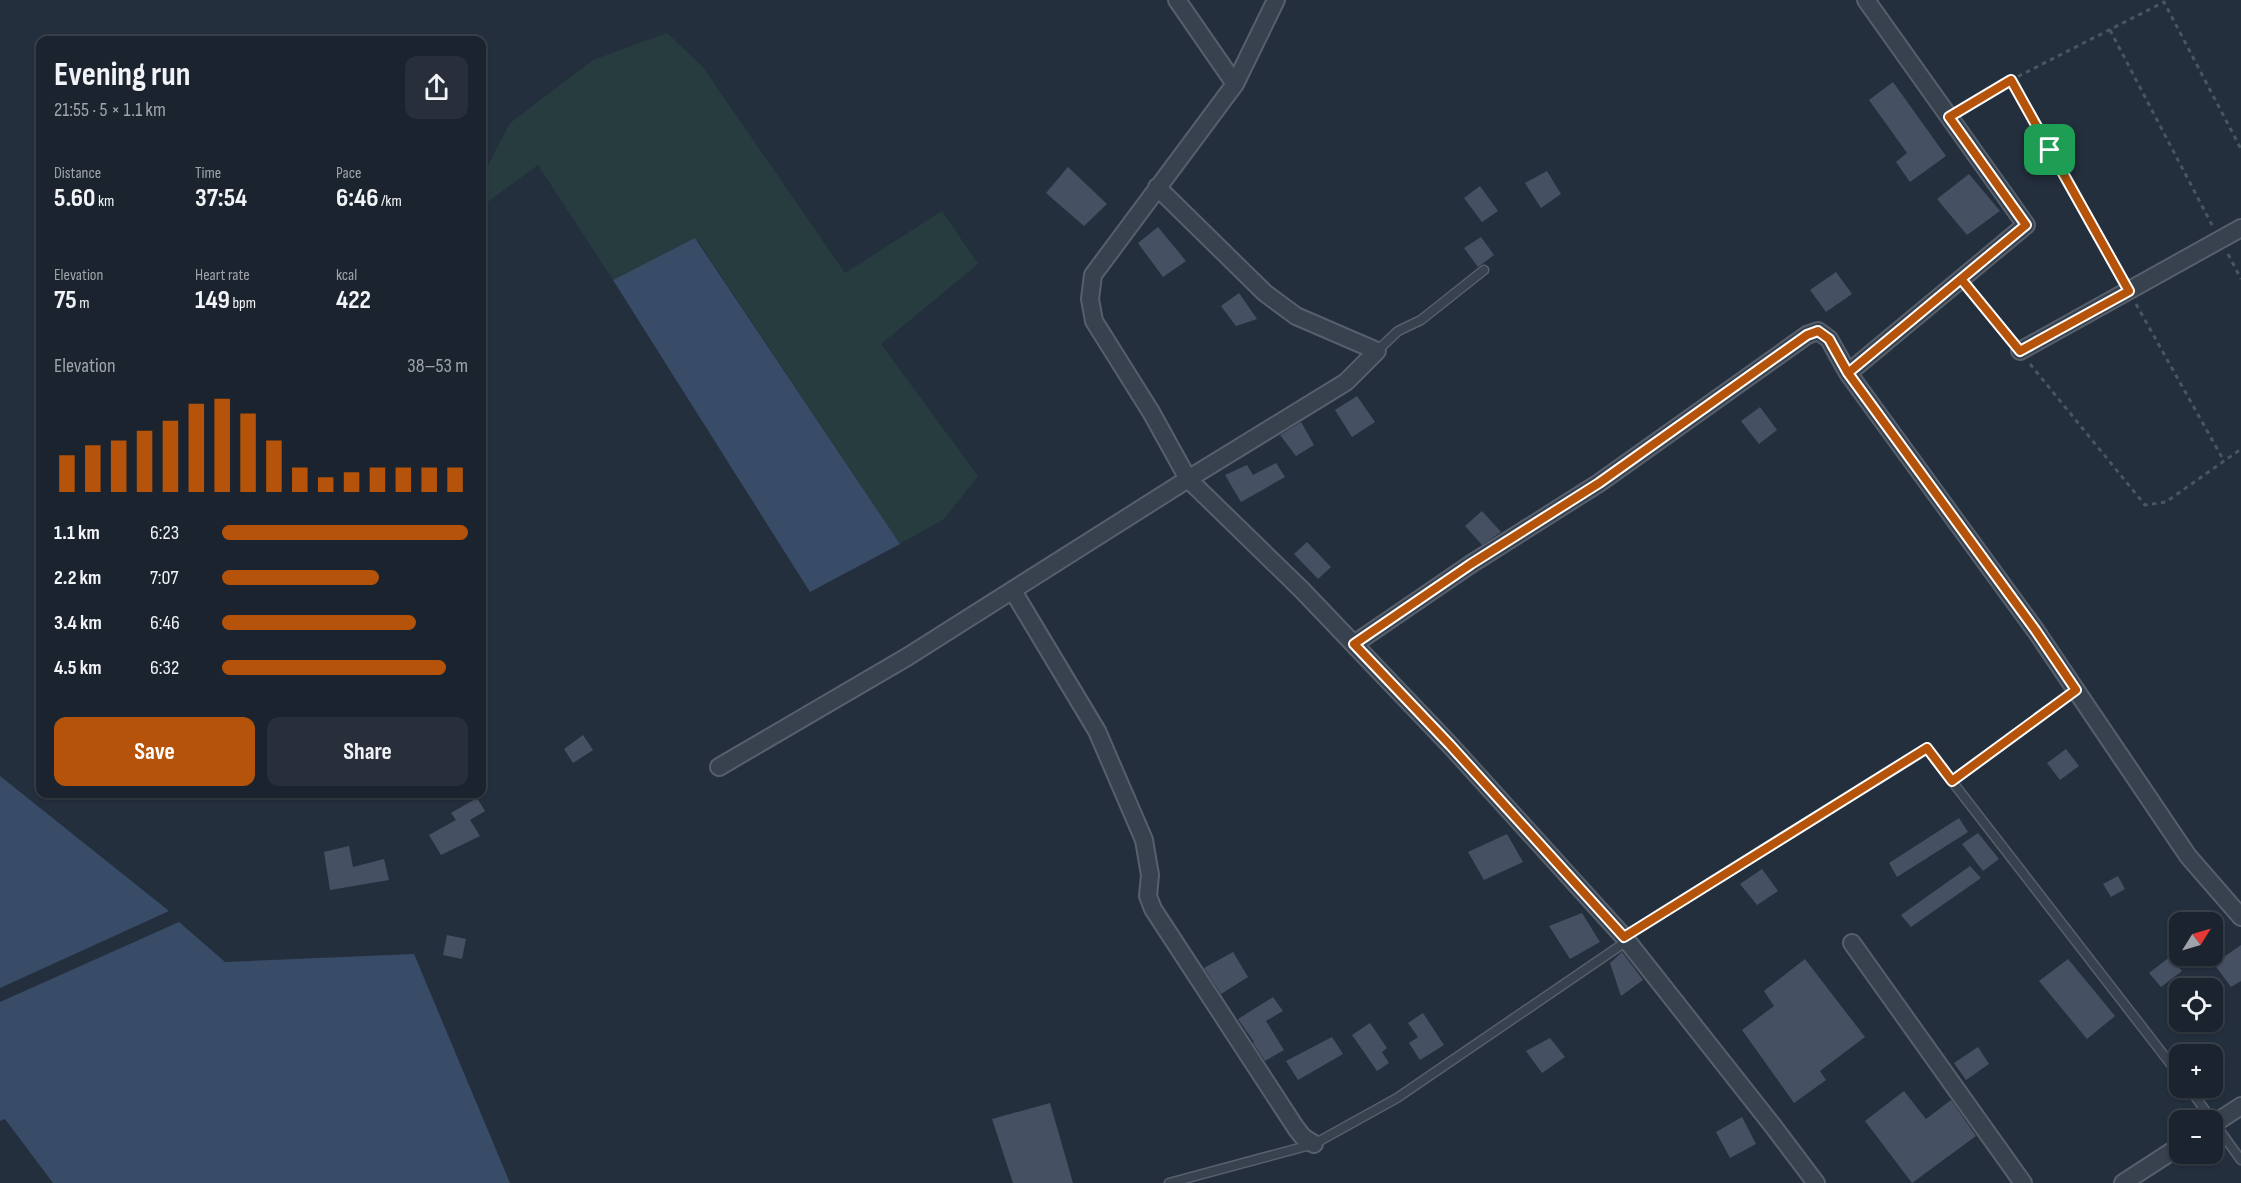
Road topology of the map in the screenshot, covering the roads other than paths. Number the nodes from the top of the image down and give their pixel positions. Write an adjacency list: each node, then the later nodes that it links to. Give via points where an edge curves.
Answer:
1 (1177, 0): 4 (street)
2 (1276, 0): 4 (street)
3 (1866, 0): 10 (street, via 2026,225)
4 (1235, 84): 5 (street)
5 (1157, 187): 8 (street, via 1265,293 1296,316); 11 (street, via 1093,275 1090,299 1094,321)
6 (2241, 228): 9 (street)
7 (1484, 270): 8 (lane, via 1421,320 1398,331)
8 (1377, 351): 11 (street, via 1346,382)
9 (2020, 351)
10 (1848, 373): 13 (street, via 1829,339 1818,331 1807,335 1599,483); 15 (street, via 2036,631 2188,856)
11 (1188, 479): 12 (street); 13 (street)
12 (1013, 591): 14 (street); 22 (street, via 1101,742 1144,840 1150,875 1148,896 1154,909 1296,1128)
13 (1354, 644): 16 (street)
14 (719, 767)
15 (2241, 917)
16 (1626, 939): 18 (lane, via 1927,748); 22 (lane, via 1397,1098); 26 (street)
17 (1852, 943): 27 (street)
18 (2169, 1062)
19 (2241, 1106): 20 (street)
20 (2223, 1118)
21 (2223, 1136): 24 (lane)
22 (1314, 1144): 25 (lane)
23 (2169, 1153): 28 (street)
24 (2241, 1160)
25 (1169, 1183)
26 (1816, 1183)
27 (2023, 1183)
28 (2123, 1183)

